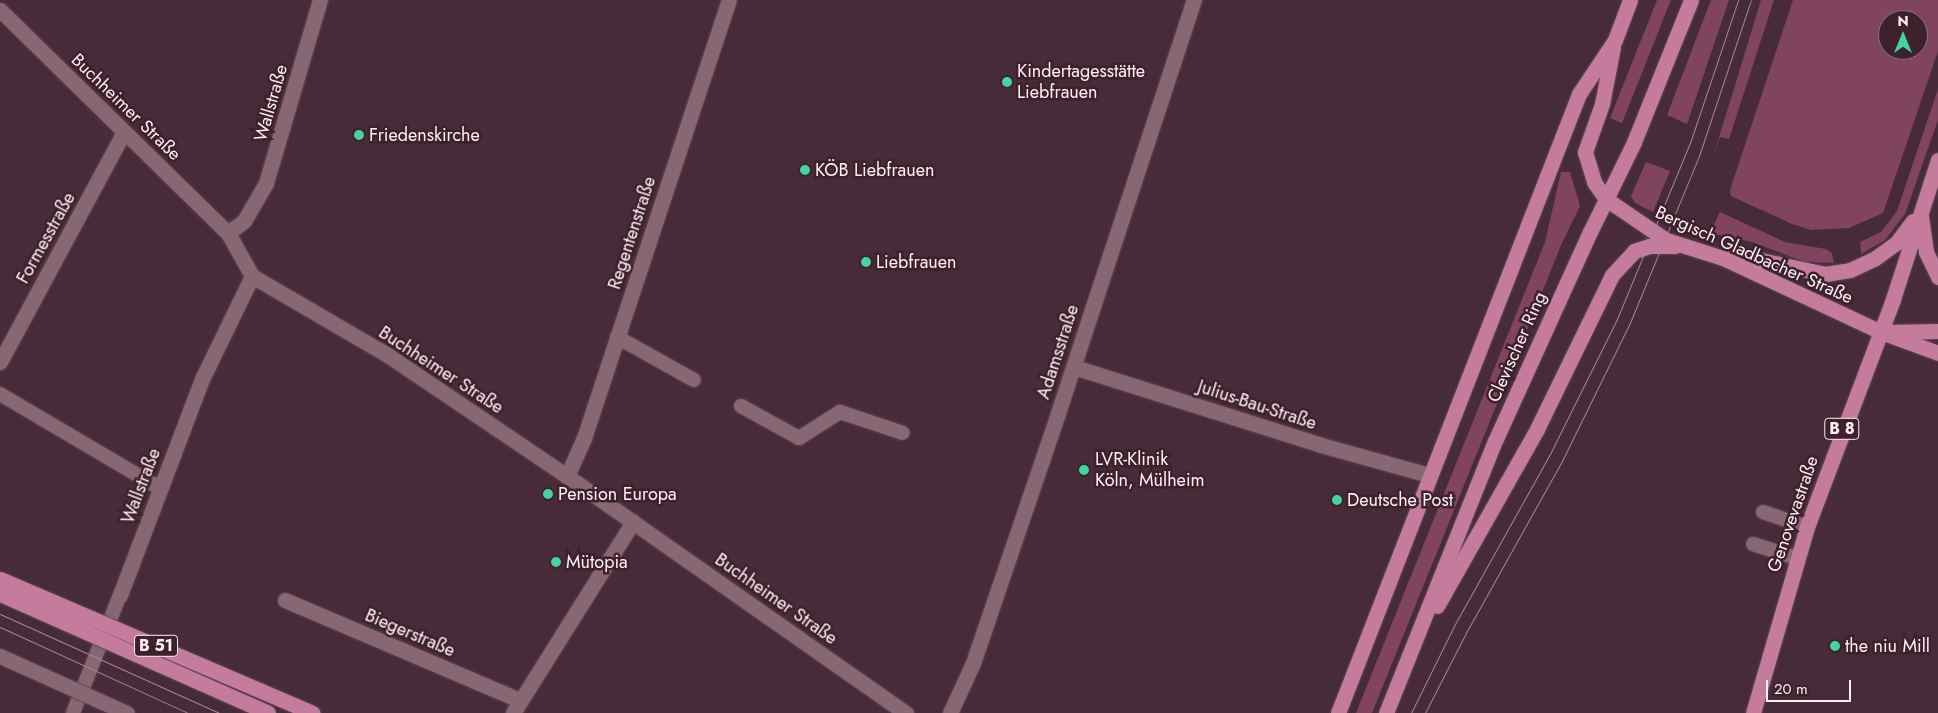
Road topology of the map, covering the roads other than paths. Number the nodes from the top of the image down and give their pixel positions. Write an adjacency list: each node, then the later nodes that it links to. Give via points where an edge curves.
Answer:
1 (320, 0): 12 (street, Wallstraße, via 266,183 244,221)
2 (729, 0): 19 (street, Regentenstraße)
3 (1194, 0): 22 (street, Adamsstraße)
4 (1630, 0): 7 (main road, Clevischer Ring)
5 (1691, 0): 10 (main road, Clevischer Ring, via 1634,142)
6 (0, 10): 8 (street, Buchheimer Straße)
7 (1615, 40): 10 (main road, Bergisch Gladbacher Straße, via 1602,104 1586,152 1590,175); 27 (main road, Clevischer Ring, via 1579,94)
8 (124, 132): 12 (street, Buchheimer Straße); 21 (street, Formesstraße)
9 (1938, 160): 11 (main road, Genovevastraße / B 8)
10 (1606, 199): 13 (main road, Bergisch Gladbacher Straße, via 1646,228); 40 (main road, Clevischer Ring, via 1495,441)
11 (1920, 212): 14 (main road, via 1897,242 1874,259 1850,270 1825,274 1761,260); 16 (main road, via 1926,252); 18 (main road, Genovevastraße / B 8)
12 (228, 233): 15 (street, Buchheimer Straße)
13 (1679, 246): 14 (main road, Bergisch Gladbacher Straße); 40 (main road, via 1649,246 1634,251 1612,274 1537,428)
14 (1723, 258): 18 (main road, Bergisch Gladbacher Straße)
15 (252, 276): 28 (street, Buchheimer Straße, via 386,354); 29 (street, Wallstraße, via 203,377)
16 (1938, 276)
17 (1938, 331): 18 (main road)
18 (1880, 332): 20 (main road, Bergisch Gladbacher Straße); 32 (main road, Genovevastraße / B 8)
19 (617, 337): 23 (lane); 28 (street, Regentenstraße, via 584,438)
20 (1938, 353)
21 (0, 362)
22 (1074, 367): 27 (street, Julius-Bau-Straße, via 1320,445); 47 (street, Adamsstraße, via 973,663)
23 (694, 380)
24 (0, 394): 29 (lane)
25 (741, 406): 26 (lane, via 799,438 840,412)
26 (903, 433)
27 (1429, 475): 48 (main road, Clevischer Ring)
28 (567, 476): 31 (street, Buchheimer Straße)
29 (161, 488): 37 (street, Wallstraße)
30 (1763, 512): 32 (lane)
31 (633, 522): 41 (street, Biegerstraße); 46 (street, Buchheimer Straße)
32 (1807, 527): 34 (main road, Genovevastraße / B 8)
33 (1753, 544): 34 (lane)
34 (1797, 558): 50 (main road, Genovevastraße / B 8)
35 (0, 579): 45 (main road, B 51, bridge)
36 (0, 594): 44 (main road, B 51, bridge)
37 (120, 595): 42 (lane, Wallstraße)
38 (285, 600): 41 (street, Biegerstraße)
39 (0, 656): 43 (street, bridge)
40 (1407, 660): 49 (main road, Clevischer Ring)
41 (517, 707)
42 (73, 713)
43 (127, 713)
44 (268, 713)
45 (312, 713)
46 (906, 713)
47 (950, 713)
48 (1338, 713)
49 (1386, 713)
50 (1753, 713)

